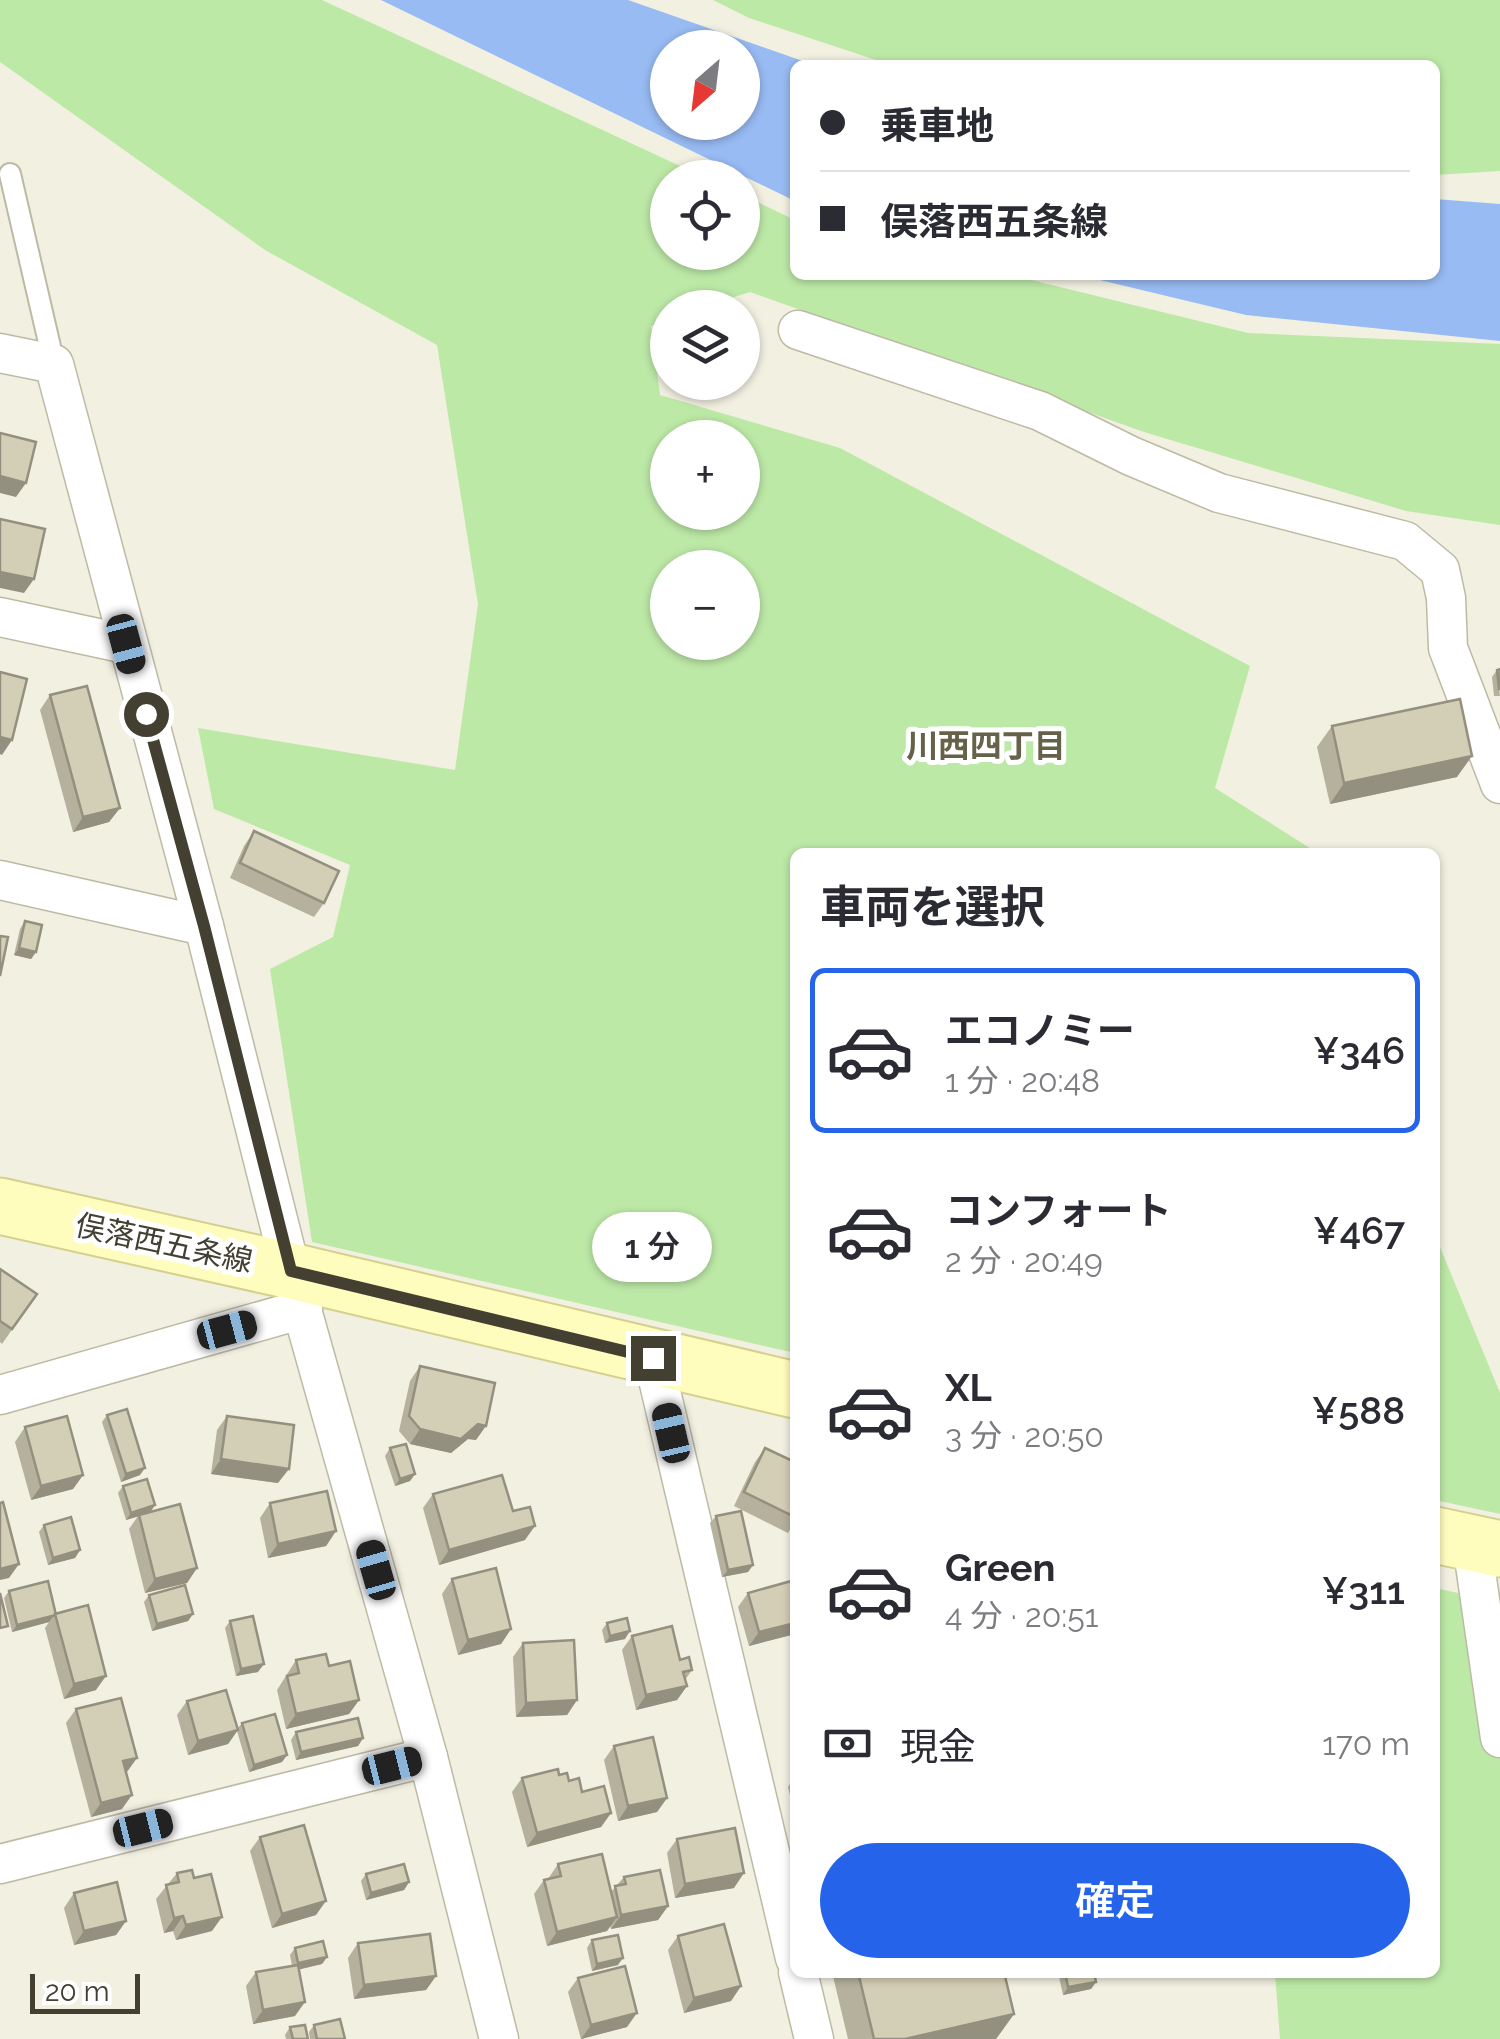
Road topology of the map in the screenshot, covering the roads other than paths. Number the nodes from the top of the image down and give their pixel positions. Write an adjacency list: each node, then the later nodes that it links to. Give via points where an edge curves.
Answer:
1 (10, 174): 4 (lane)
2 (798, 330): 7 (street, via 1040,411 1218,493 1404,541 1440,570 1448,648)
3 (0, 354): 4 (street)
4 (54, 364): 6 (street)
5 (0, 617): 6 (street)
6 (126, 644): 9 (street)
7 (1500, 784)
8 (0, 880): 9 (street)
9 (204, 926): 11 (street)
10 (0, 1206): 11 (main road, 俣落西五条線)
11 (297, 1290): 12 (main road, 俣落西五条線); 14 (street); 17 (street)
12 (653, 1358): 13 (main road, 俣落西五条線); 19 (street)
13 (790, 1389)
14 (0, 1394)
15 (1469, 1543): 16 (street)
16 (1500, 1738)
17 (428, 1757): 18 (street); 21 (street)
18 (0, 1864)
19 (790, 1937)
20 (799, 1978): 22 (street)
21 (498, 2039)
22 (814, 2039)

